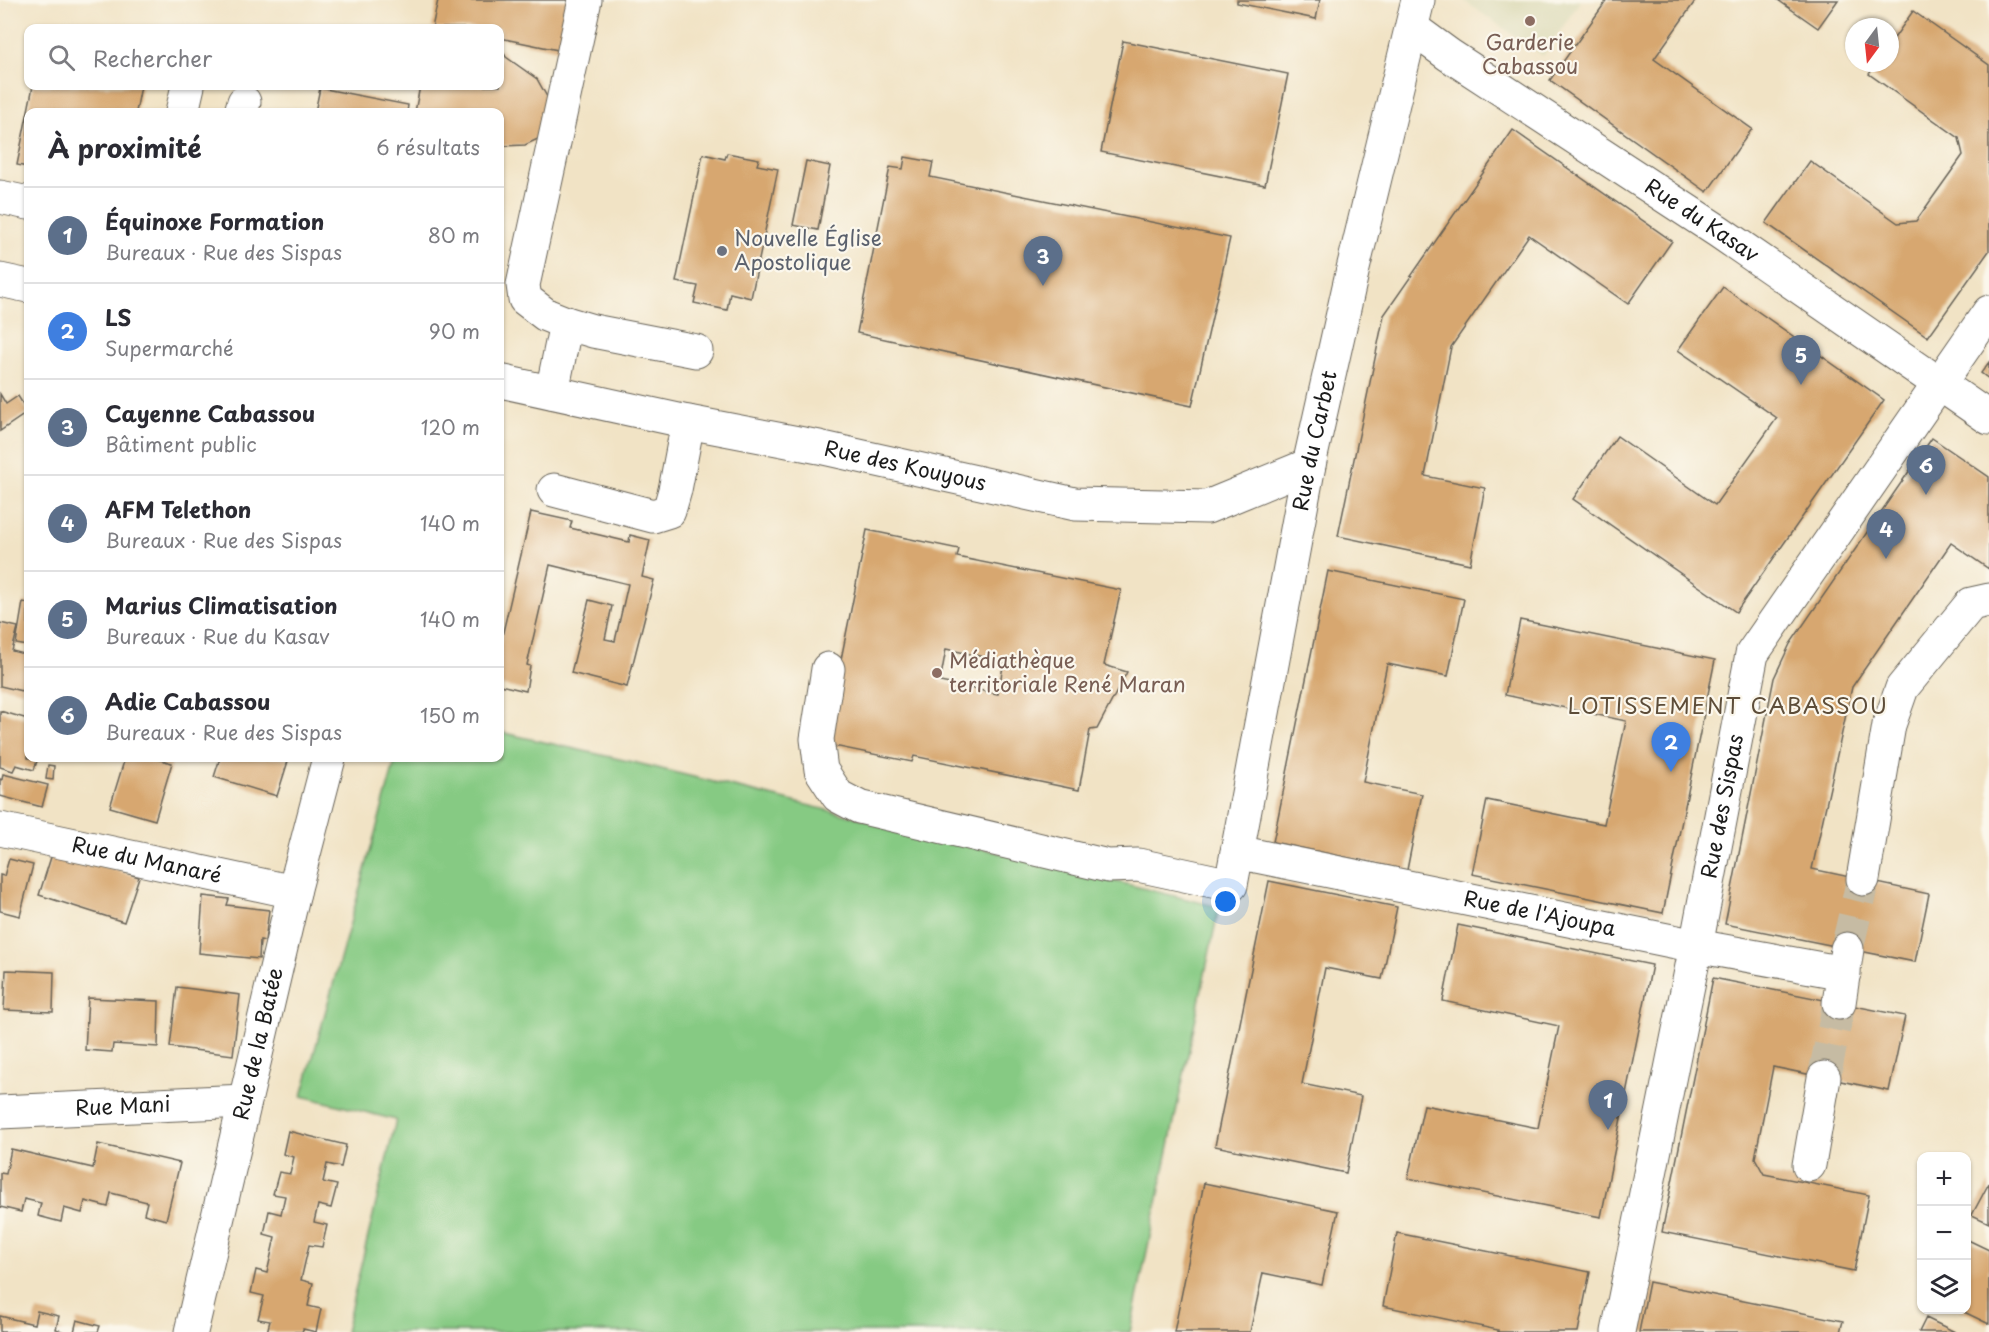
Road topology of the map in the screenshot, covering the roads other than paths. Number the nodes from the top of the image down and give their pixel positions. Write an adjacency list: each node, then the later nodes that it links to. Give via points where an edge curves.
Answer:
1 (585, 0): 10 (street, via 523,285 525,299 534,307)
2 (1415, 14): 13 (street, Rue du Kasav, via 1449,55 1718,231); 17 (street, Rue du Carbet)
3 (187, 90): 4 (street)
4 (183, 108)
5 (0, 197): 6 (street)
6 (24, 202)
7 (0, 280): 8 (street)
8 (24, 285)
9 (1989, 312): 13 (street, Rue des Sispas)
10 (566, 323): 11 (street); 14 (street)
11 (696, 351)
12 (504, 382): 14 (street, Rue des Kouyous)
13 (1938, 384): 15 (street, Rue du Kasav); 26 (street, Rue des Sispas, via 1752,654)
14 (552, 393): 16 (street, Rue des Kouyous)
15 (1989, 418)
16 (688, 422): 17 (street, Rue des Kouyous, via 1075,504 1207,507); 18 (street, via 669,511 653,516)
17 (1309, 465): 23 (street, Rue du Carbet)
18 (554, 490)
19 (1989, 600): 24 (street, via 1971,604 1902,688 1889,725)
20 (828, 669): 23 (street, Rue du Carbet, via 817,739 821,770 838,796 859,807 1108,866 1138,865 1231,885)
21 (328, 762): 25 (street, Rue de la Batée)
22 (0, 829): 25 (street, Rue du Manaré)
23 (1237, 852): 26 (street, Rue de l'Ajoupa)
24 (1863, 879)
25 (294, 892): 29 (street, Rue de la Batée)
26 (1696, 946): 27 (street, Rue de l'Ajoupa); 33 (street, Rue des Sispas)
27 (1843, 975)
28 (1824, 1078): 31 (street)
29 (245, 1101): 30 (street, Rue Mani); 32 (street, Rue de la Batée)
30 (0, 1112)
31 (1809, 1166)
32 (191, 1332)
33 (1618, 1332)

